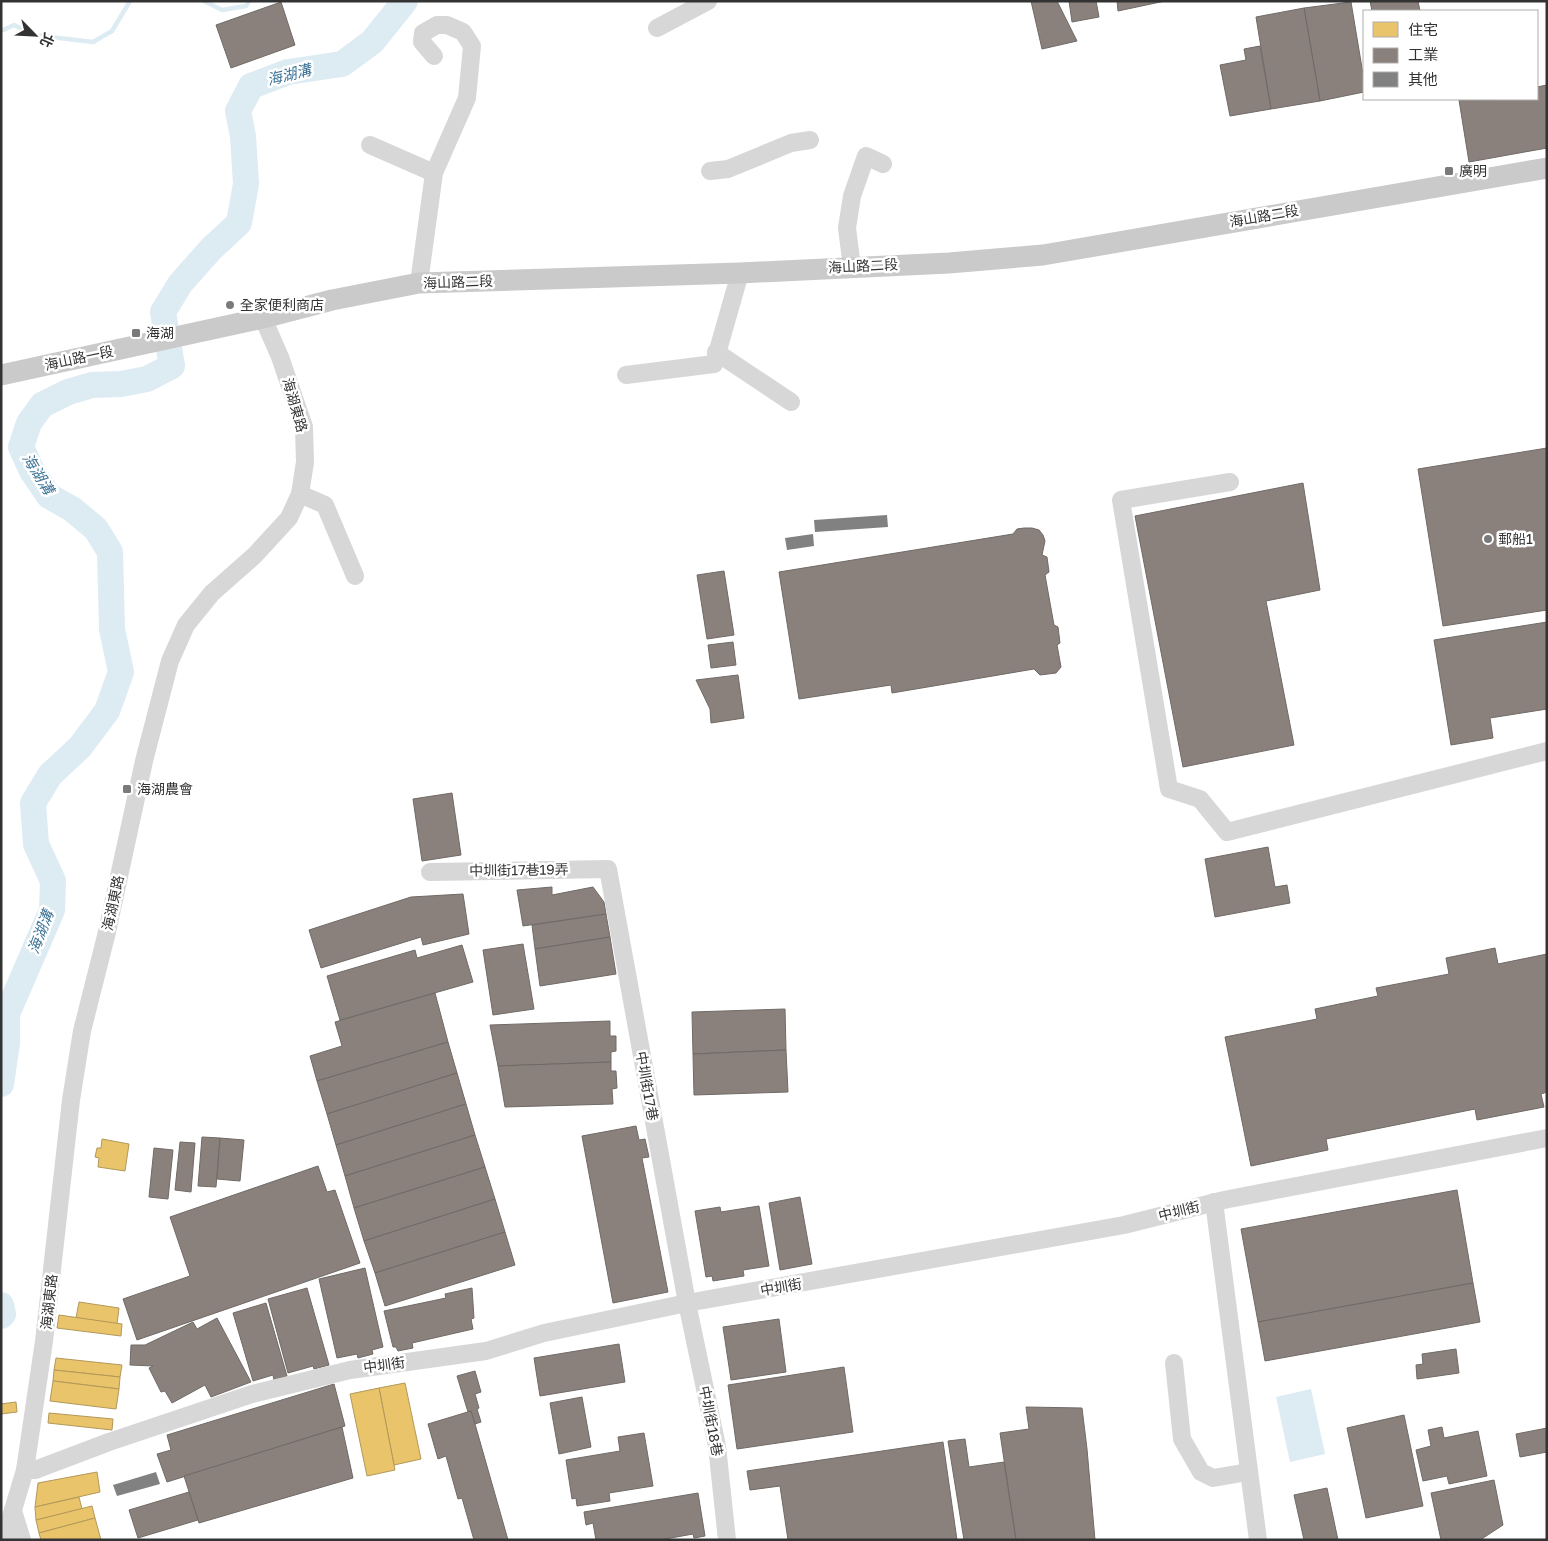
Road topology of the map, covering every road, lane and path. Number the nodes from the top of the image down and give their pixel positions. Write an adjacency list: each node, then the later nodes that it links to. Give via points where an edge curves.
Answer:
1 (708, 1): 2 (street)
2 (657, 28)
3 (434, 56): 9 (street, via 422,42 423,33 437,25 448,25 463,32 472,46 467,98)
4 (810, 140): 8 (street, via 791,143 728,169)
5 (370, 145): 9 (street)
6 (883, 164): 10 (street, via 866,156 852,196 847,228)
7 (1547, 168): 10 (main road, 海山路二段, via 1043,255 949,263)
8 (710, 171)
9 (434, 173): 12 (street)
10 (852, 266): 11 (main road, 海山路二段)
11 (740, 273): 12 (main road, 海山路二段); 15 (street)
12 (419, 283): 13 (main road, 海山路二段)
13 (263, 318): 14 (main road, 海山路二段); 20 (street, 海湖東路, via 304,427 305,462)
14 (177, 337): 16 (main road, 海山路一段)
15 (715, 358): 17 (street); 18 (street)
16 (1, 375)
17 (626, 375)
18 (790, 402)
19 (1230, 482): 22 (street, via 1121,500 1169,789 1200,799 1227,832)
20 (300, 494): 21 (street, via 325,504); 29 (street, 海湖東路, via 289,518 255,555 212,593 186,625 170,661 82,1031 71,1100 44,1341)
21 (354, 576)
22 (1547, 751)
23 (608, 869): 24 (street, 中圳街17巷19弄); 27 (street, 中圳街17巷)
24 (430, 872)
25 (1547, 1138): 26 (street, 中圳街)
26 (1214, 1202): 27 (street, 中圳街, via 1124,1225); 30 (street)
27 (687, 1303): 29 (street, 中圳街, via 544,1333 486,1351 350,1370 252,1394 34,1470); 34 (street, 中圳街18巷, via 717,1446)
28 (1174, 1363): 30 (street, via 1182,1439 1201,1472 1214,1478)
29 (24, 1470): 31 (street, 海湖東路)
30 (1248, 1472): 35 (street)
31 (13, 1511): 32 (street, 海湖東路); 33 (street)
32 (4, 1540)
33 (22, 1540)
34 (728, 1540)
35 (1258, 1540)

